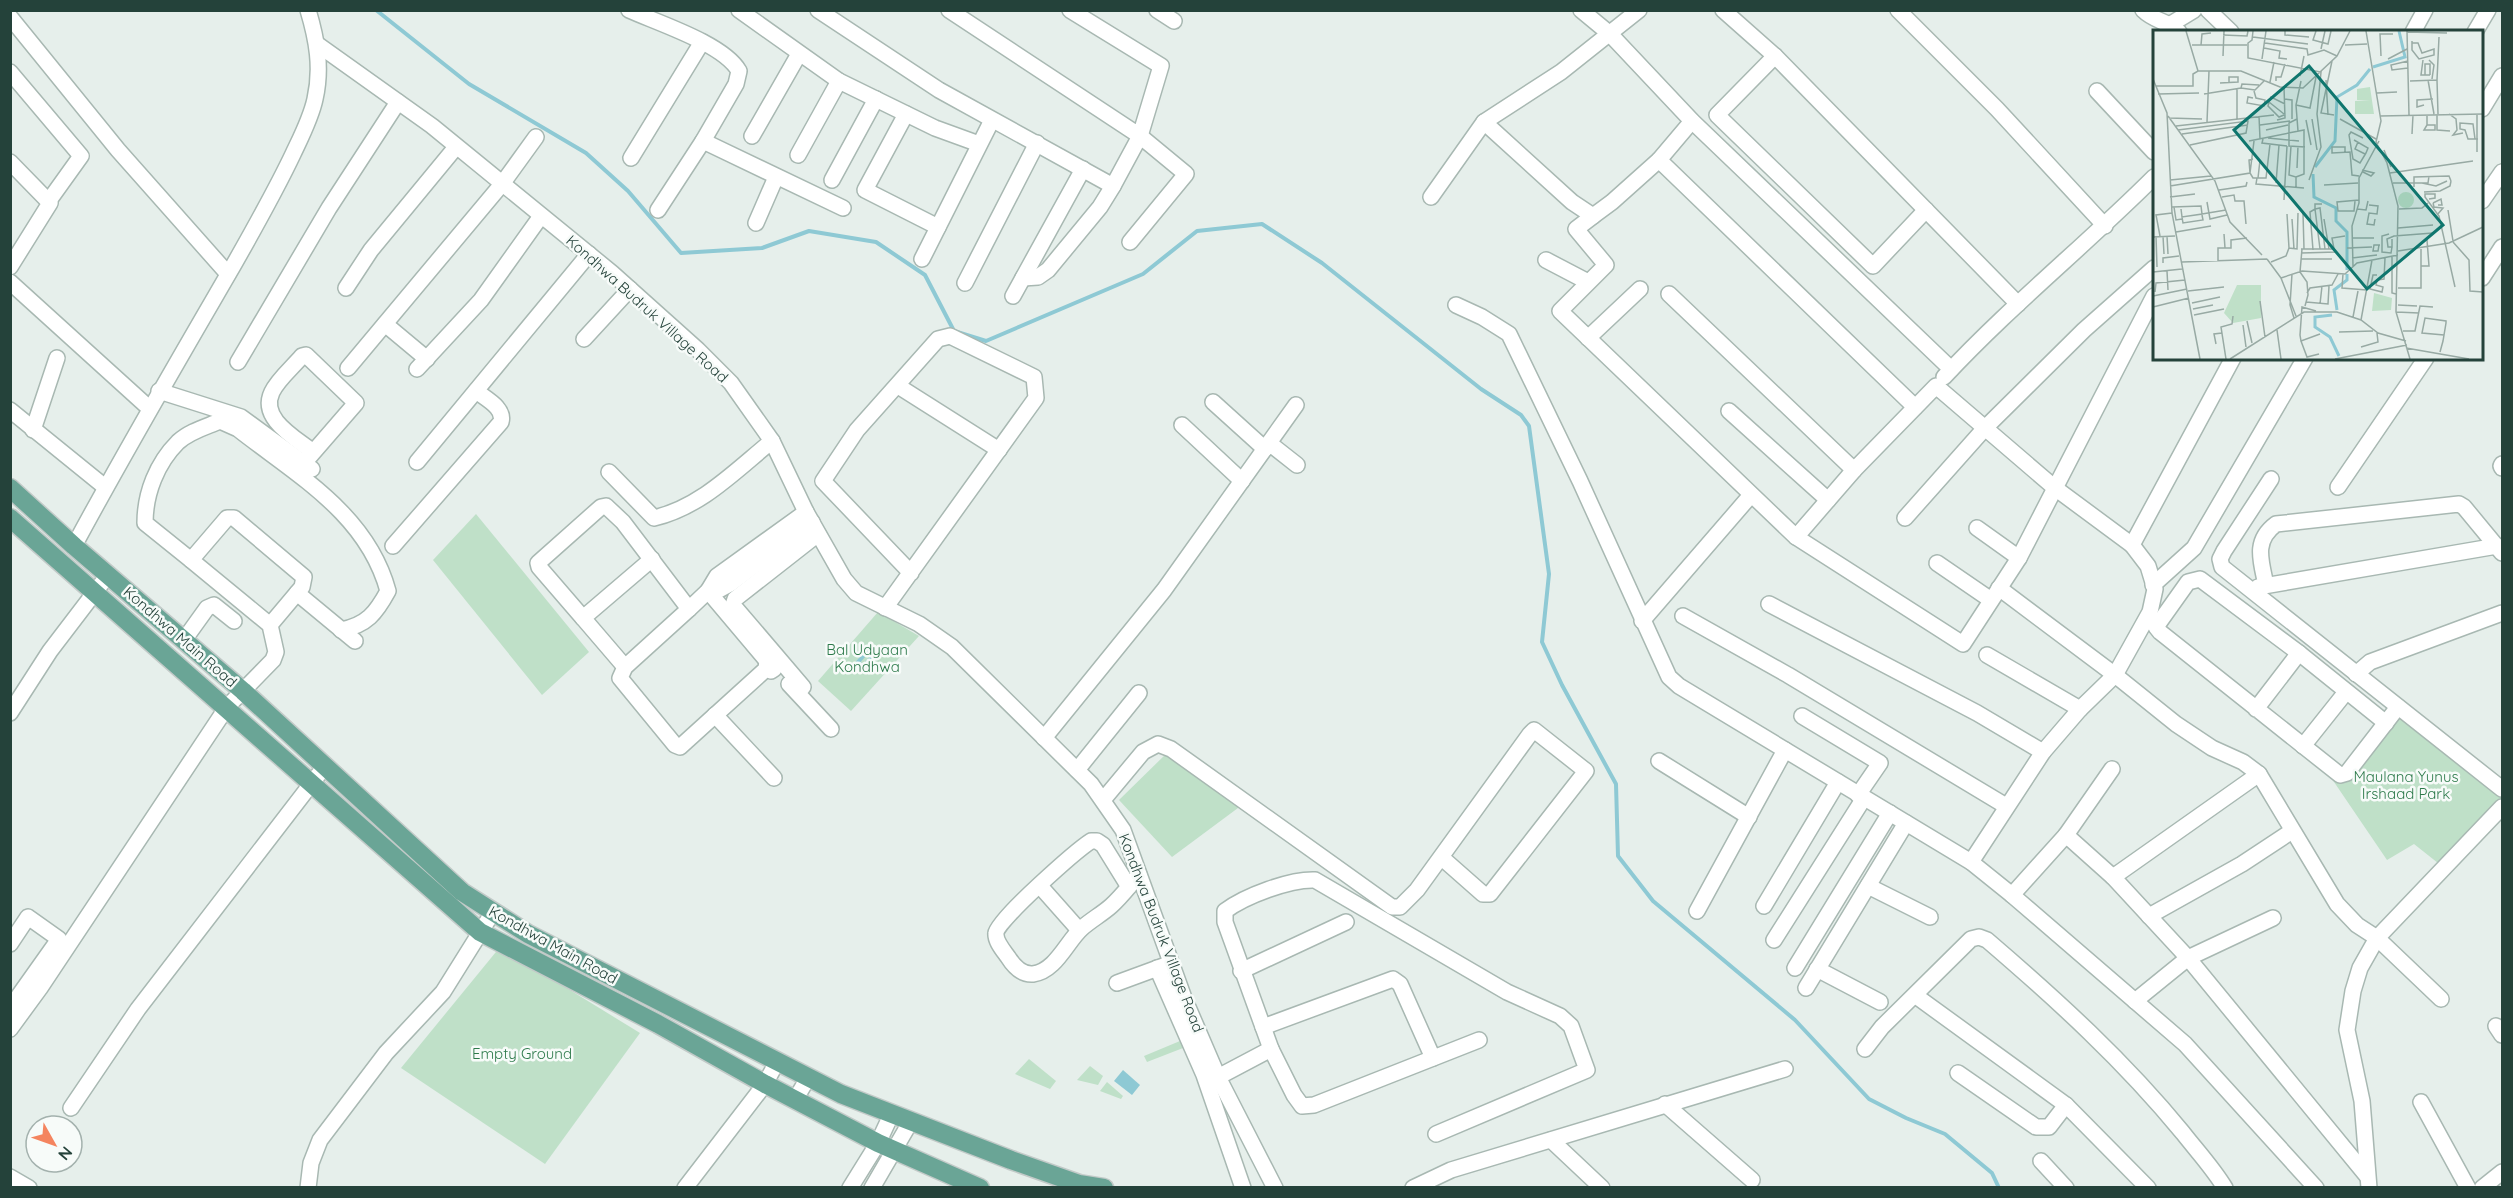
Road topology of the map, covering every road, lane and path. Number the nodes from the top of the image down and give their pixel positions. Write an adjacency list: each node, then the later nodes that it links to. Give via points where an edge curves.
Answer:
1 (308, 10): 25 (street)
2 (629, 10): 24 (street)
3 (739, 10): 26 (street)
4 (818, 10): 36 (street)
5 (950, 10): 40 (street)
6 (1070, 10): 40 (street, via 1161,66)
7 (1158, 10): 18 (street)
8 (1581, 10): 23 (street)
9 (1639, 10): 23 (street)
10 (1724, 10): 27 (street)
11 (1898, 10): 67 (street)
12 (2143, 10): 19 (street, via 2153,20)
13 (2194, 10): 19 (street)
14 (2208, 10): 20 (street)
15 (2425, 10): 21 (street)
16 (2488, 10): 22 (street)
17 (10, 17): 76 (street, via 118,150)
18 (1174, 21)
19 (2175, 28)
20 (2229, 30)
21 (2414, 30)
22 (2476, 30)
23 (1610, 34): 37 (street); 38 (street, via 1561,72)
24 (702, 42): 42 (street, via 733,60 739,71 736,84); 48 (street)
25 (317, 44): 33 (street, Kondhwa Budruk Village Road); 76 (street, via 320,74 311,110 279,183)
26 (799, 54): 30 (street); 39 (street)
27 (1775, 56): 63 (street); 63 (street, via 1717,114 1873,266)
28 (10, 72): 60 (street, via 81,156)
29 (2502, 76): 34 (street)
30 (839, 81): 32 (street); 47 (street)
31 (2097, 91): 46 (street)
32 (876, 99): 35 (street); 55 (street)
33 (398, 102): 45 (street, Kondhwa Budruk Village Road); 97 (street, via 329,208)
34 (2483, 106)
35 (906, 114): 43 (street); 68 (street, via 865,190)
36 (992, 120): 43 (street); 44 (street)
37 (1692, 121): 49 (street); 99 (street)
38 (1484, 122): 58 (street); 65 (street)
39 (752, 136)
40 (1140, 136): 57 (street); 69 (street, via 1186,174)
41 (536, 137): 56 (street)
42 (703, 141): 53 (street); 62 (street)
43 (979, 144): 68 (street)
44 (1037, 144): 51 (street); 81 (street)
45 (456, 147): 56 (street, Kondhwa Budruk Village Road); 82 (street, via 371,250)
46 (2153, 151)
47 (798, 155)
48 (631, 158)
49 (1659, 160): 65 (street); 106 (street)
50 (10, 162): 60 (street)
51 (1083, 169): 57 (street); 78 (street)
52 (2502, 172): 59 (street)
53 (777, 177): 61 (street); 66 (street)
54 (2153, 178): 67 (street)
55 (832, 180)
56 (502, 184): 64 (street, Kondhwa Budruk Village Road); 90 (street)
57 (1113, 186): 78 (street, via 1048,270 1038,277)
58 (1431, 197)
59 (2483, 198)
60 (48, 202): 74 (street)
61 (843, 208)
62 (658, 210)
63 (1926, 210): 88 (street)
64 (541, 216): 71 (street, Kondhwa Budruk Village Road); 90 (street, via 481,300 422,364)
65 (1593, 216): 80 (street, via 1576,229 1606,265)
66 (756, 223)
67 (2105, 226): 88 (street)
68 (938, 227): 72 (street)
69 (1130, 242)
70 (2502, 247): 77 (street)
71 (589, 254): 83 (street, Kondhwa Budruk Village Road); 103 (street)
72 (922, 259)
73 (1545, 260): 80 (street)
74 (10, 267)
75 (2153, 269): 111 (street, via 2084,330)
76 (228, 274): 102 (street)
77 (2483, 275)
78 (1023, 278): 86 (street)
79 (10, 282): 107 (street)
80 (1588, 282): 91 (street, via 1560,311)
81 (965, 284)
82 (346, 288)
83 (630, 289): 92 (street); 113 (street, Kondhwa Budruk Village Road, via 731,383)
84 (1640, 289): 91 (street)
85 (1669, 294): 119 (street)
86 (1013, 296)
87 (2153, 298): 126 (street)
88 (2018, 304): 99 (street)
89 (1456, 305): 158 (street, via 1509,334)
90 (385, 324): 98 (street)
91 (1588, 338): 127 (street)
92 (584, 339)
93 (57, 358): 112 (street)
94 (2232, 360): 134 (street)
95 (2304, 360): 144 (street, via 2194,548)
96 (2425, 360): 124 (street)
97 (238, 362)
98 (348, 368)
99 (1951, 369): 101 (street)
100 (898, 386): 115 (street); 115 (street, via 938,339 950,336 1034,377 1036,398); 142 (street, via 857,430 823,481)
101 (1936, 386): 106 (street); 111 (street)
102 (159, 391): 107 (street); 116 (street, via 241,417)
103 (476, 391): 117 (street); 136 (street, via 501,411 501,422)
104 (1213, 402): 114 (street)
105 (1296, 405): 114 (street)
106 (1915, 407): 119 (street)
107 (149, 408): 123 (street)
108 (10, 410): 112 (street)
109 (1729, 411): 128 (street)
110 (1182, 425): 122 (street)
111 (1985, 428): 126 (street); 130 (street)
112 (33, 430): 123 (street)
113 (772, 441): 120 (street, via 700,499 654,518); 131 (street, Kondhwa Budruk Village Road)
114 (1267, 446): 118 (street); 122 (street)
115 (999, 450): 142 (street)
116 (309, 461): 116 (street, via 356,403 306,355 272,390 270,399 273,418)
117 (417, 462)
118 (1297, 465)
119 (1854, 470): 128 (street)
120 (609, 472)
121 (2271, 479): 146 (street, via 2220,559 2223,567)
122 (1242, 481): 182 (street, via 1164,590)
123 (105, 487): 135 (street)
124 (2338, 487)
125 (10, 488): 135 (main road, Kondhwa Main Road)
126 (2055, 488): 134 (street); 138 (street)
127 (1751, 495): 133 (street); 158 (street)
128 (1828, 500): 133 (street)
129 (10, 518): 148 (main road, Kondhwa Main Road)
130 (1905, 518)
131 (812, 523): 147 (street, via 717,576); 153 (street, Kondhwa Budruk Village Road, via 844,579 856,593); 165 (street, via 735,599 734,605)
132 (1977, 528): 138 (street)
133 (1796, 537): 150 (street, via 1964,644)
134 (2132, 545): 144 (street, via 2148,566)
135 (74, 546): 143 (main road, Kondhwa Main Road)
136 (393, 546)
137 (2500, 549): 145 (street); 145 (street, via 2459,504 2277,524 2267,531 2259,552)
138 (2019, 558): 150 (street)
139 (652, 559): 152 (street); 156 (street); 156 (street, via 611,509 602,507 538,563)
140 (191, 560): 149 (street, via 227,518 234,518 304,577); 159 (street); 160 (street, via 145,523 145,504 153,479 178,442 220,421 238,429 336,505 371,546 388,591 370,618)
141 (1937, 563): 150 (street)
142 (911, 573): 153 (street)
143 (108, 575): 148 (street); 161 (main road, Kondhwa Main Road)
144 (2153, 585): 168 (street, via 2150,612)
145 (2266, 585): 146 (street)
146 (2250, 590): 167 (street)
147 (708, 591): 152 (street); 165 (street)
148 (94, 593): 173 (main road, Kondhwa Main Road); 177 (street)
149 (297, 593): 159 (street); 160 (street)
150 (1995, 594): 168 (street)
151 (1769, 604): 185 (street)
152 (689, 609): 166 (street)
153 (885, 609): 182 (street, Kondhwa Budruk Village Road, via 919,624 952,647)
154 (2502, 613): 167 (street, via 2370,662)
155 (1683, 616): 197 (street)
156 (583, 618): 166 (street)
157 (234, 621): 161 (street, via 214,605 207,608)
158 (1642, 621): 184 (street, via 1673,682)
159 (270, 625): 170 (street, via 276,652 273,660)
160 (341, 630): 162 (street)
161 (184, 640): 170 (main road, Kondhwa Main Road)
162 (355, 642)
163 (2299, 653): 171 (street); 176 (street); 176 (street, via 2200,579 2188,582 2156,627)
164 (1987, 655): 175 (street)
165 (772, 664): 169 (street); 178 (street); 181 (street)
166 (625, 667): 178 (street, via 620,678 623,684 675,745 680,747)
167 (2356, 674): 174 (street)
168 (2115, 675): 175 (street); 190 (street, via 2176,724)
169 (803, 687)
170 (243, 691): 173 (street); 187 (main road, Kondhwa Main Road)
171 (2346, 692): 180 (street); 183 (street)
172 (1139, 693): 189 (street)
173 (227, 707): 193 (main road, Kondhwa Main Road); 230 (street)
174 (2398, 708): 180 (street); 194 (street)
175 (2080, 709): 185 (street)
176 (2256, 709): 183 (street)
177 (10, 713)
178 (715, 714): 191 (street)
179 (1802, 716): 195 (street, via 1880,763)
180 (2386, 723): 183 (street, via 2344,776)
181 (831, 729)
182 (1044, 738): 189 (street, Kondhwa Budruk Village Road)
183 (2303, 746)
184 (1785, 750): 192 (street); 200 (street)
185 (2043, 752): 197 (street)
186 (1659, 761): 200 (street)
187 (325, 766): 193 (street); 214 (main road, Kondhwa Main Road, via 462,892)
188 (2112, 769): 203 (street)
189 (1077, 770): 196 (street, Kondhwa Budruk Village Road)
190 (2259, 774): 202 (street); 207 (street)
191 (774, 778)
192 (1838, 782): 195 (street); 212 (street)
193 (309, 783): 220 (main road, Kondhwa Main Road); 253 (street, via 138,1009)
194 (2502, 789)
195 (1861, 796): 199 (street); 222 (street)
196 (1103, 800): 204 (street, via 1143,752 1158,744 1171,749 1392,907 1408,902); 206 (street, Kondhwa Budruk Village Road, via 1123,830)
197 (2006, 806): 205 (street)
198 (2502, 807): 221 (street)
199 (1890, 813): 201 (street); 226 (street)
200 (1749, 817): 213 (street)
201 (1906, 823): 205 (street); 209 (street)
202 (2292, 831): 215 (street); 221 (street, via 2337,904 2357,925)
203 (2066, 835): 207 (street); 211 (street)
204 (1441, 857): 204 (street, via 1483,894 1490,894 1587,771 1534,730)
205 (1971, 862): 211 (street)
206 (1139, 875): 210 (street); 225 (street, Kondhwa Budruk Village Road)
207 (2113, 877): 215 (street)
208 (1040, 886): 210 (street, via 1085,845 1097,841 1107,850); 219 (street); 219 (street, via 996,930 996,938 1014,967 1034,974 1059,959)
209 (1868, 886): 216 (street); 227 (street)
210 (1129, 887): 219 (street)
211 (2012, 895): 234 (street)
212 (1764, 906)
213 (1697, 911)
214 (492, 912): 220 (street); 243 (main road, Kondhwa Main Road)
215 (2149, 916): 224 (street)
216 (1930, 917)
217 (2274, 918): 224 (street)
218 (1346, 922): 228 (street)
219 (1079, 930)
220 (480, 932): 248 (main road, Kondhwa Main Road); 266 (street, via 443,992 386,1053 320,1140 311,1163)
221 (2377, 938): 233 (street); 263 (street, via 2360,968 2347,1030 2361,1101)
222 (1774, 940)
223 (10, 944): 230 (street, via 28,917 59,939)
224 (2188, 958): 234 (street); 263 (street)
225 (1164, 966): 229 (street); 246 (street, Kondhwa Budruk Village Road); 272 (street)
226 (1795, 968)
227 (1817, 969): 231 (street); 235 (street)
228 (1241, 970): 237 (street); 256 (street, via 1225,911 1301,880 1315,880 1507,992 1560,1016 1571,1026 1587,1070)
229 (1117, 983)
230 (35, 984): 236 (street); 238 (street)
231 (1806, 988)
232 (1916, 996): 241 (street, via 1882,1027); 252 (street); 278 (street, via 1971,939 1987,940 2115,1056 2169,1116)
233 (2441, 999)
234 (2135, 1001): 279 (street, via 2185,1044)
235 (1880, 1002)
236 (10, 1008)
237 (1263, 1027): 240 (street); 242 (street, via 1393,980 1400,984)
238 (10, 1029)
239 (1479, 1040): 242 (street)
240 (1271, 1049): 242 (street, via 1302,1106 1314,1105); 246 (street)
241 (1865, 1049)
242 (1433, 1058)
243 (777, 1062): 247 (main road, Kondhwa Main Road); 248 (street)
244 (1785, 1069): 251 (street)
245 (1958, 1072): 252 (street, via 2036,1127 2049,1126)
246 (1218, 1077): 273 (street, Kondhwa Budruk Village Road)
247 (808, 1078): 249 (street); 254 (main road, Kondhwa Main Road)
248 (765, 1084): 249 (main road, Kondhwa Main Road); 267 (street)
249 (795, 1100): 258 (main road, Kondhwa Main Road)
250 (2421, 1102): 280 (street)
251 (1665, 1104): 257 (street); 262 (street)
252 (2066, 1105): 277 (street)
253 (71, 1108)
254 (892, 1113): 255 (main road, Kondhwa Main Road); 258 (street)
255 (911, 1121): 259 (street); 264 (main road, Kondhwa Main Road)
256 (1436, 1134)
257 (1551, 1140): 274 (street, via 1451,1170); 275 (street)
258 (878, 1143): 259 (main road, Kondhwa Main Road); 268 (street)
259 (895, 1152): 269 (street); 270 (main road, Kondhwa Main Road)
260 (2041, 1161): 276 (street)
261 (10, 1177): 265 (street)
262 (1752, 1180)
263 (2368, 1182)
264 (1079, 1186): 271 (main road, Kondhwa Main Road)
265 (29, 1188)
266 (308, 1188)
267 (685, 1188)
268 (850, 1188)
269 (872, 1188)
270 (981, 1188)
271 (1104, 1188)
272 (1243, 1188)
273 (1275, 1188)
274 (1413, 1188)
275 (1602, 1188)
276 (2066, 1188)
277 (2148, 1188)
278 (2225, 1188)
279 (2316, 1188)
280 (2468, 1188)

